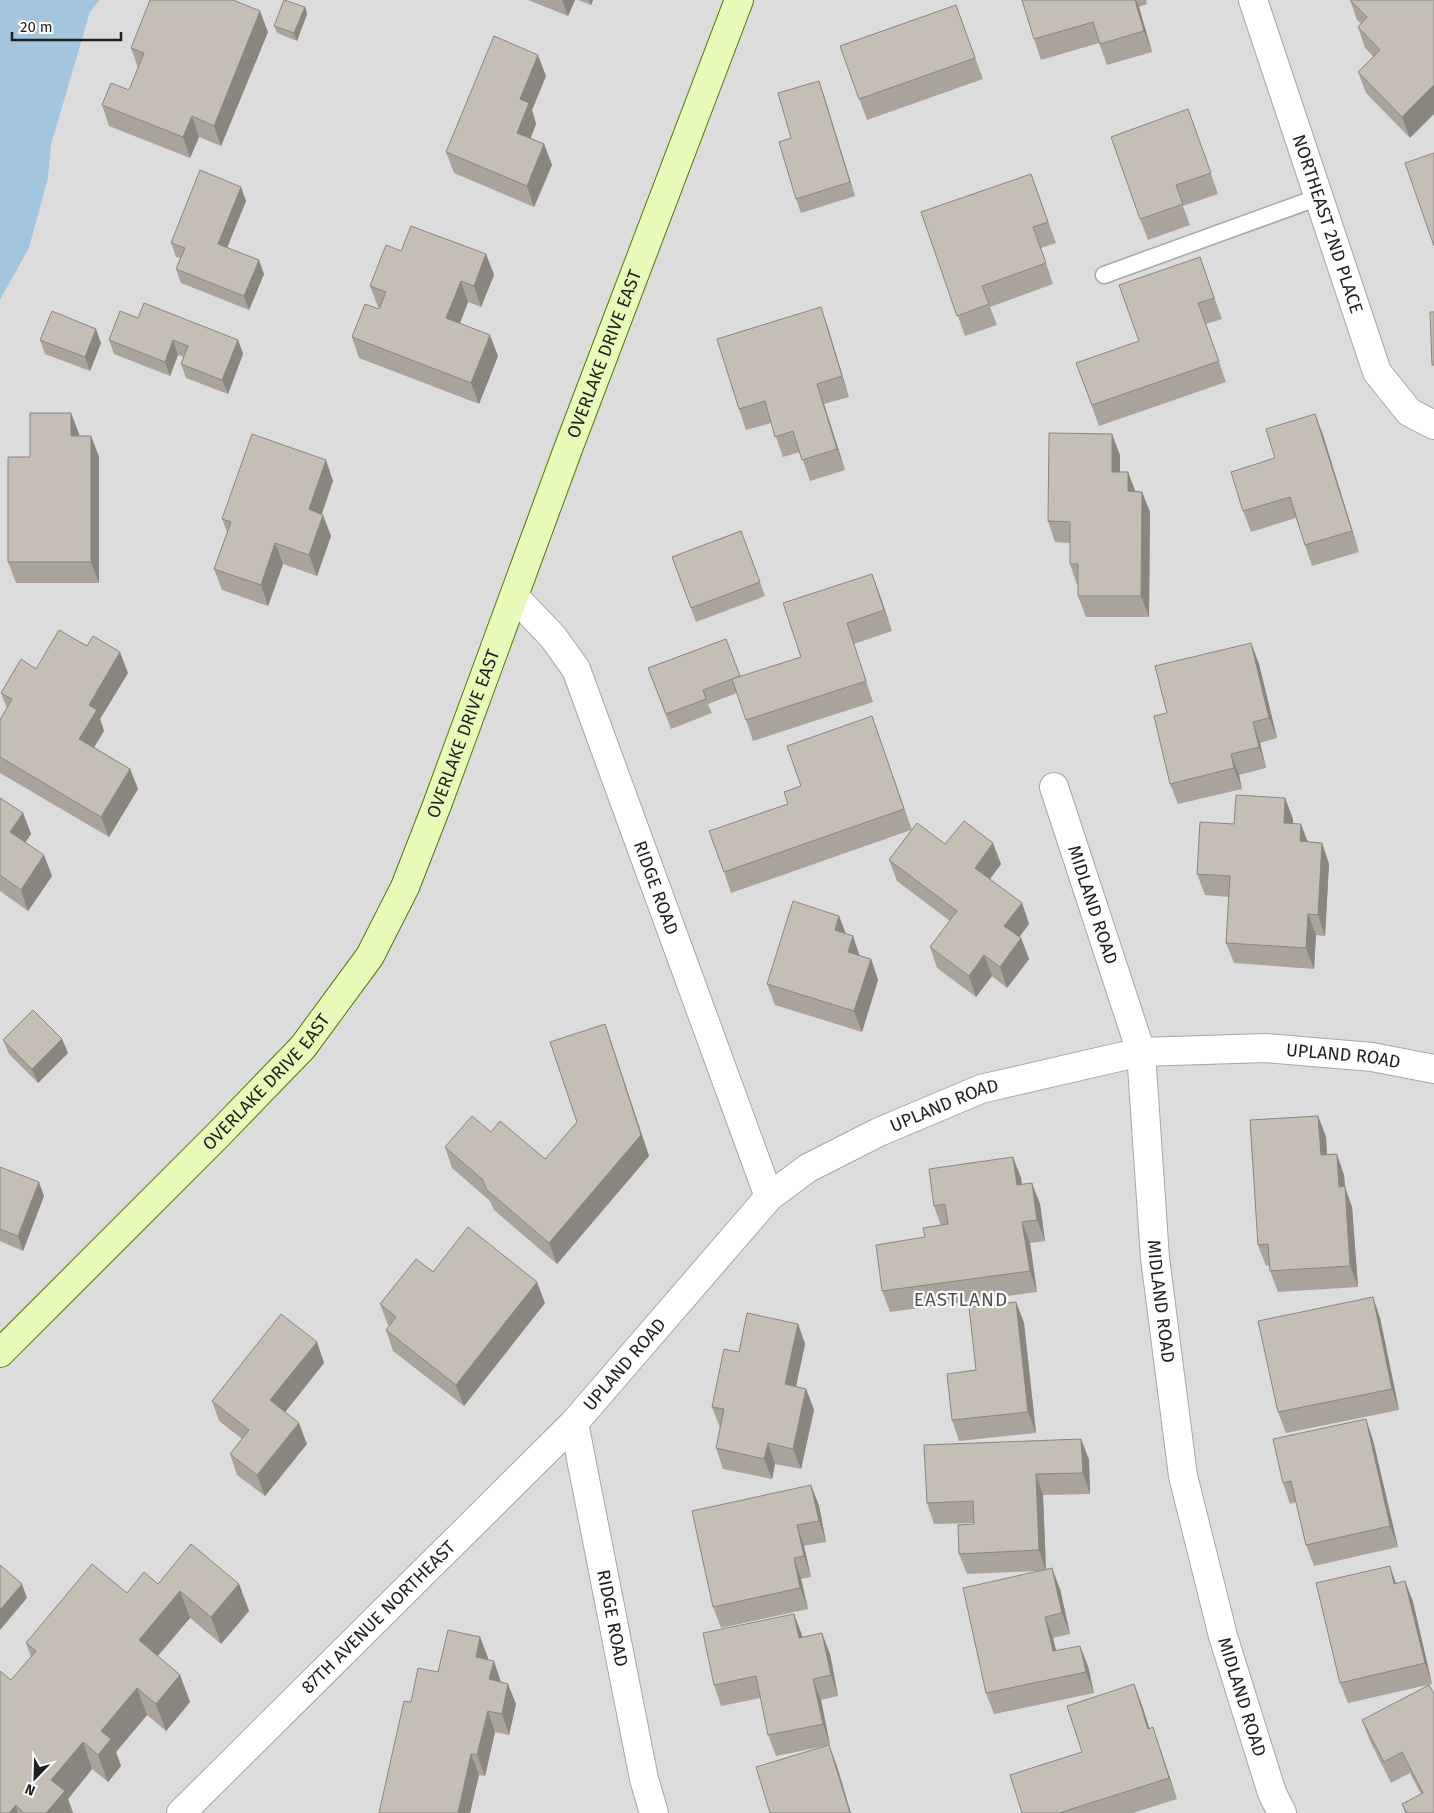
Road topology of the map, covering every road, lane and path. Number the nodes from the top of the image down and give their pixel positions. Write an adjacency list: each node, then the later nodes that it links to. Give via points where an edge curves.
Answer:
1 (739, 0): 6 (street, OVERLAKE DRIVE EAST)
2 (1253, 0): 3 (street, NORTHEAST 2ND PLACE)
3 (1319, 197): 4 (lane); 5 (street, NORTHEAST 2ND PLACE, via 1377,372 1409,412)
4 (1104, 275)
5 (1434, 424)
6 (514, 596): 10 (street, RIDGE ROAD, via 553,637 576,669); 11 (street, OVERLAKE DRIVE EAST, via 405,887 370,956 303,1047)
7 (1054, 787): 8 (street, MIDLAND ROAD)
8 (1141, 1052): 9 (street, UPLAND ROAD, via 1266,1048 1372,1057); 10 (street, UPLAND ROAD, via 981,1089 879,1132 808,1168); 15 (street, MIDLAND ROAD, via 1155,1258 1183,1476 1223,1636 1272,1793)
9 (1434, 1070)
10 (769, 1197): 12 (street, UPLAND ROAD)
11 (0, 1353)
12 (574, 1423): 13 (street, 87TH AVENUE NORTHEAST); 14 (street, RIDGE ROAD, via 644,1779)
13 (181, 1813)
14 (654, 1813)
15 (1282, 1813)

